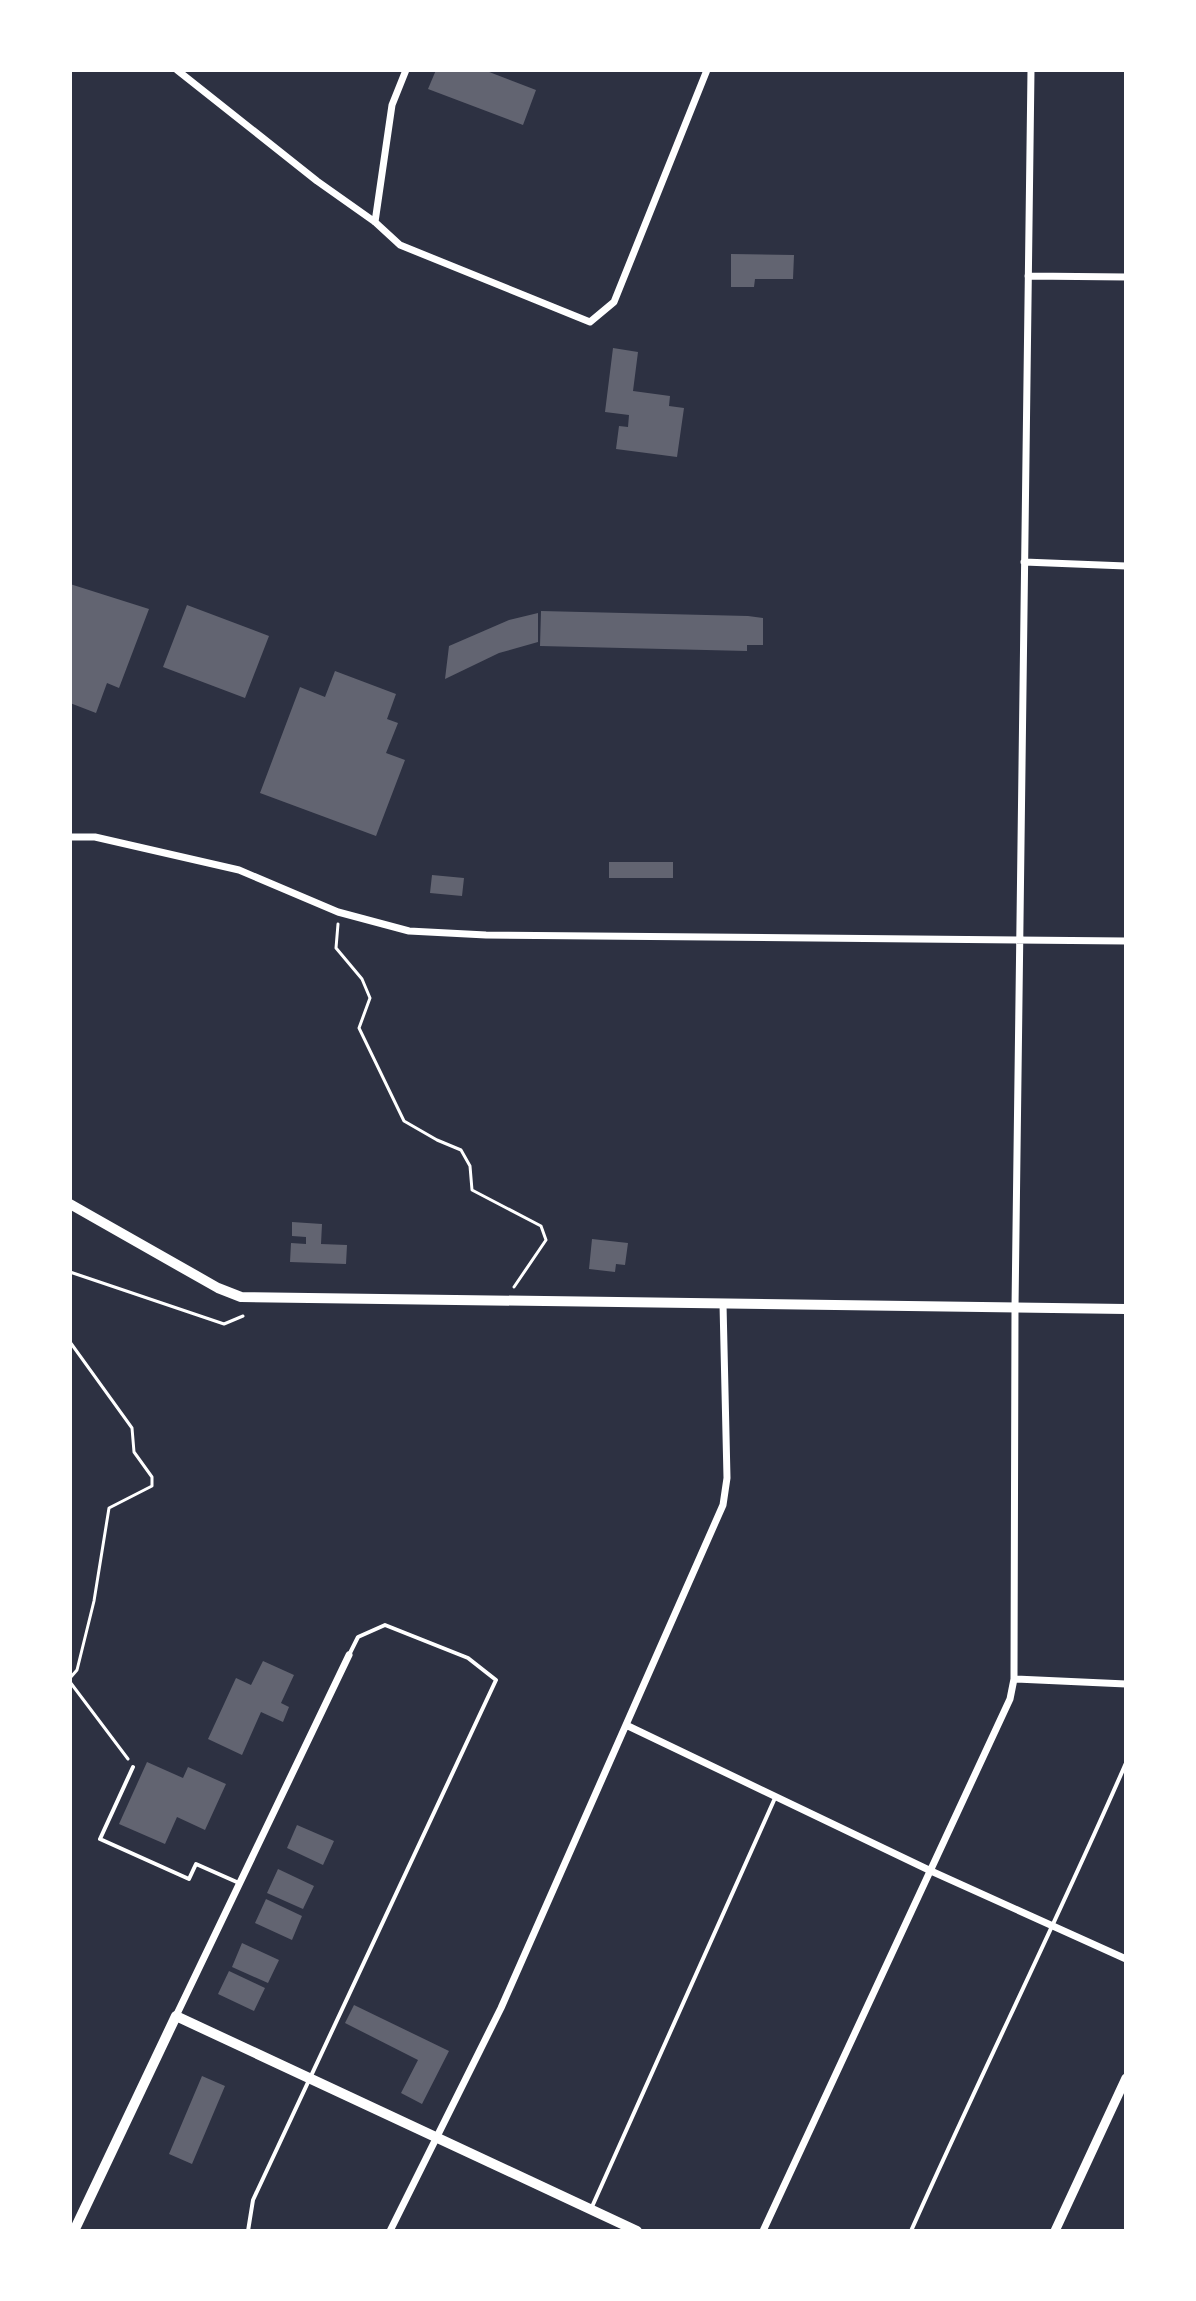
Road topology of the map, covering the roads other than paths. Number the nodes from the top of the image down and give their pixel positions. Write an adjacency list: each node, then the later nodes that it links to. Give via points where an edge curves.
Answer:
1 (177, 70): 5 (street)
2 (406, 70): 5 (street, via 392,105)
3 (707, 70): 5 (street, via 614,302 590,322 400,245)
4 (1031, 70): 6 (street)
5 (375, 222)
6 (1028, 276): 7 (street); 8 (street)
7 (1126, 277)
8 (1024, 562): 9 (street); 11 (street)
9 (1126, 566)
10 (70, 837): 11 (street, via 95,837 239,870 338,912 409,931)
11 (1019, 939): 12 (street); 15 (street)
12 (1126, 941)
13 (70, 1204): 14 (main road, via 241,1297)
14 (723, 1304): 15 (main road); 20 (street, via 723,1505)
15 (1015, 1308): 16 (main road); 18 (street)
16 (1126, 1309)
17 (349, 1655): 25 (street); 30 (lane, via 358,1637 385,1625 468,1658 496,1680)
18 (1014, 1679): 19 (street); 24 (street, via 1010,1699)
19 (1126, 1684)
20 (626, 1725): 23 (street); 31 (street, via 501,2008)
21 (1126, 1763): 26 (lane)
22 (133, 1767): 25 (lane, via 100,1839 189,1879 196,1864)
23 (776, 1795): 24 (street); 32 (lane)
24 (931, 1871): 26 (street); 37 (street)
25 (239, 1883): 28 (street)
26 (1055, 1927): 27 (street); 38 (lane)
27 (1126, 1959)
28 (176, 2016): 30 (main road); 33 (main road)
29 (1126, 2078): 39 (street)
30 (310, 2079): 31 (main road); 34 (lane, via 253,2200)
31 (434, 2137): 32 (main road); 35 (street)
32 (591, 2209): 36 (main road)
33 (74, 2231)
34 (248, 2231)
35 (390, 2231)
36 (637, 2231)
37 (763, 2231)
38 (911, 2231)
39 (1055, 2231)

